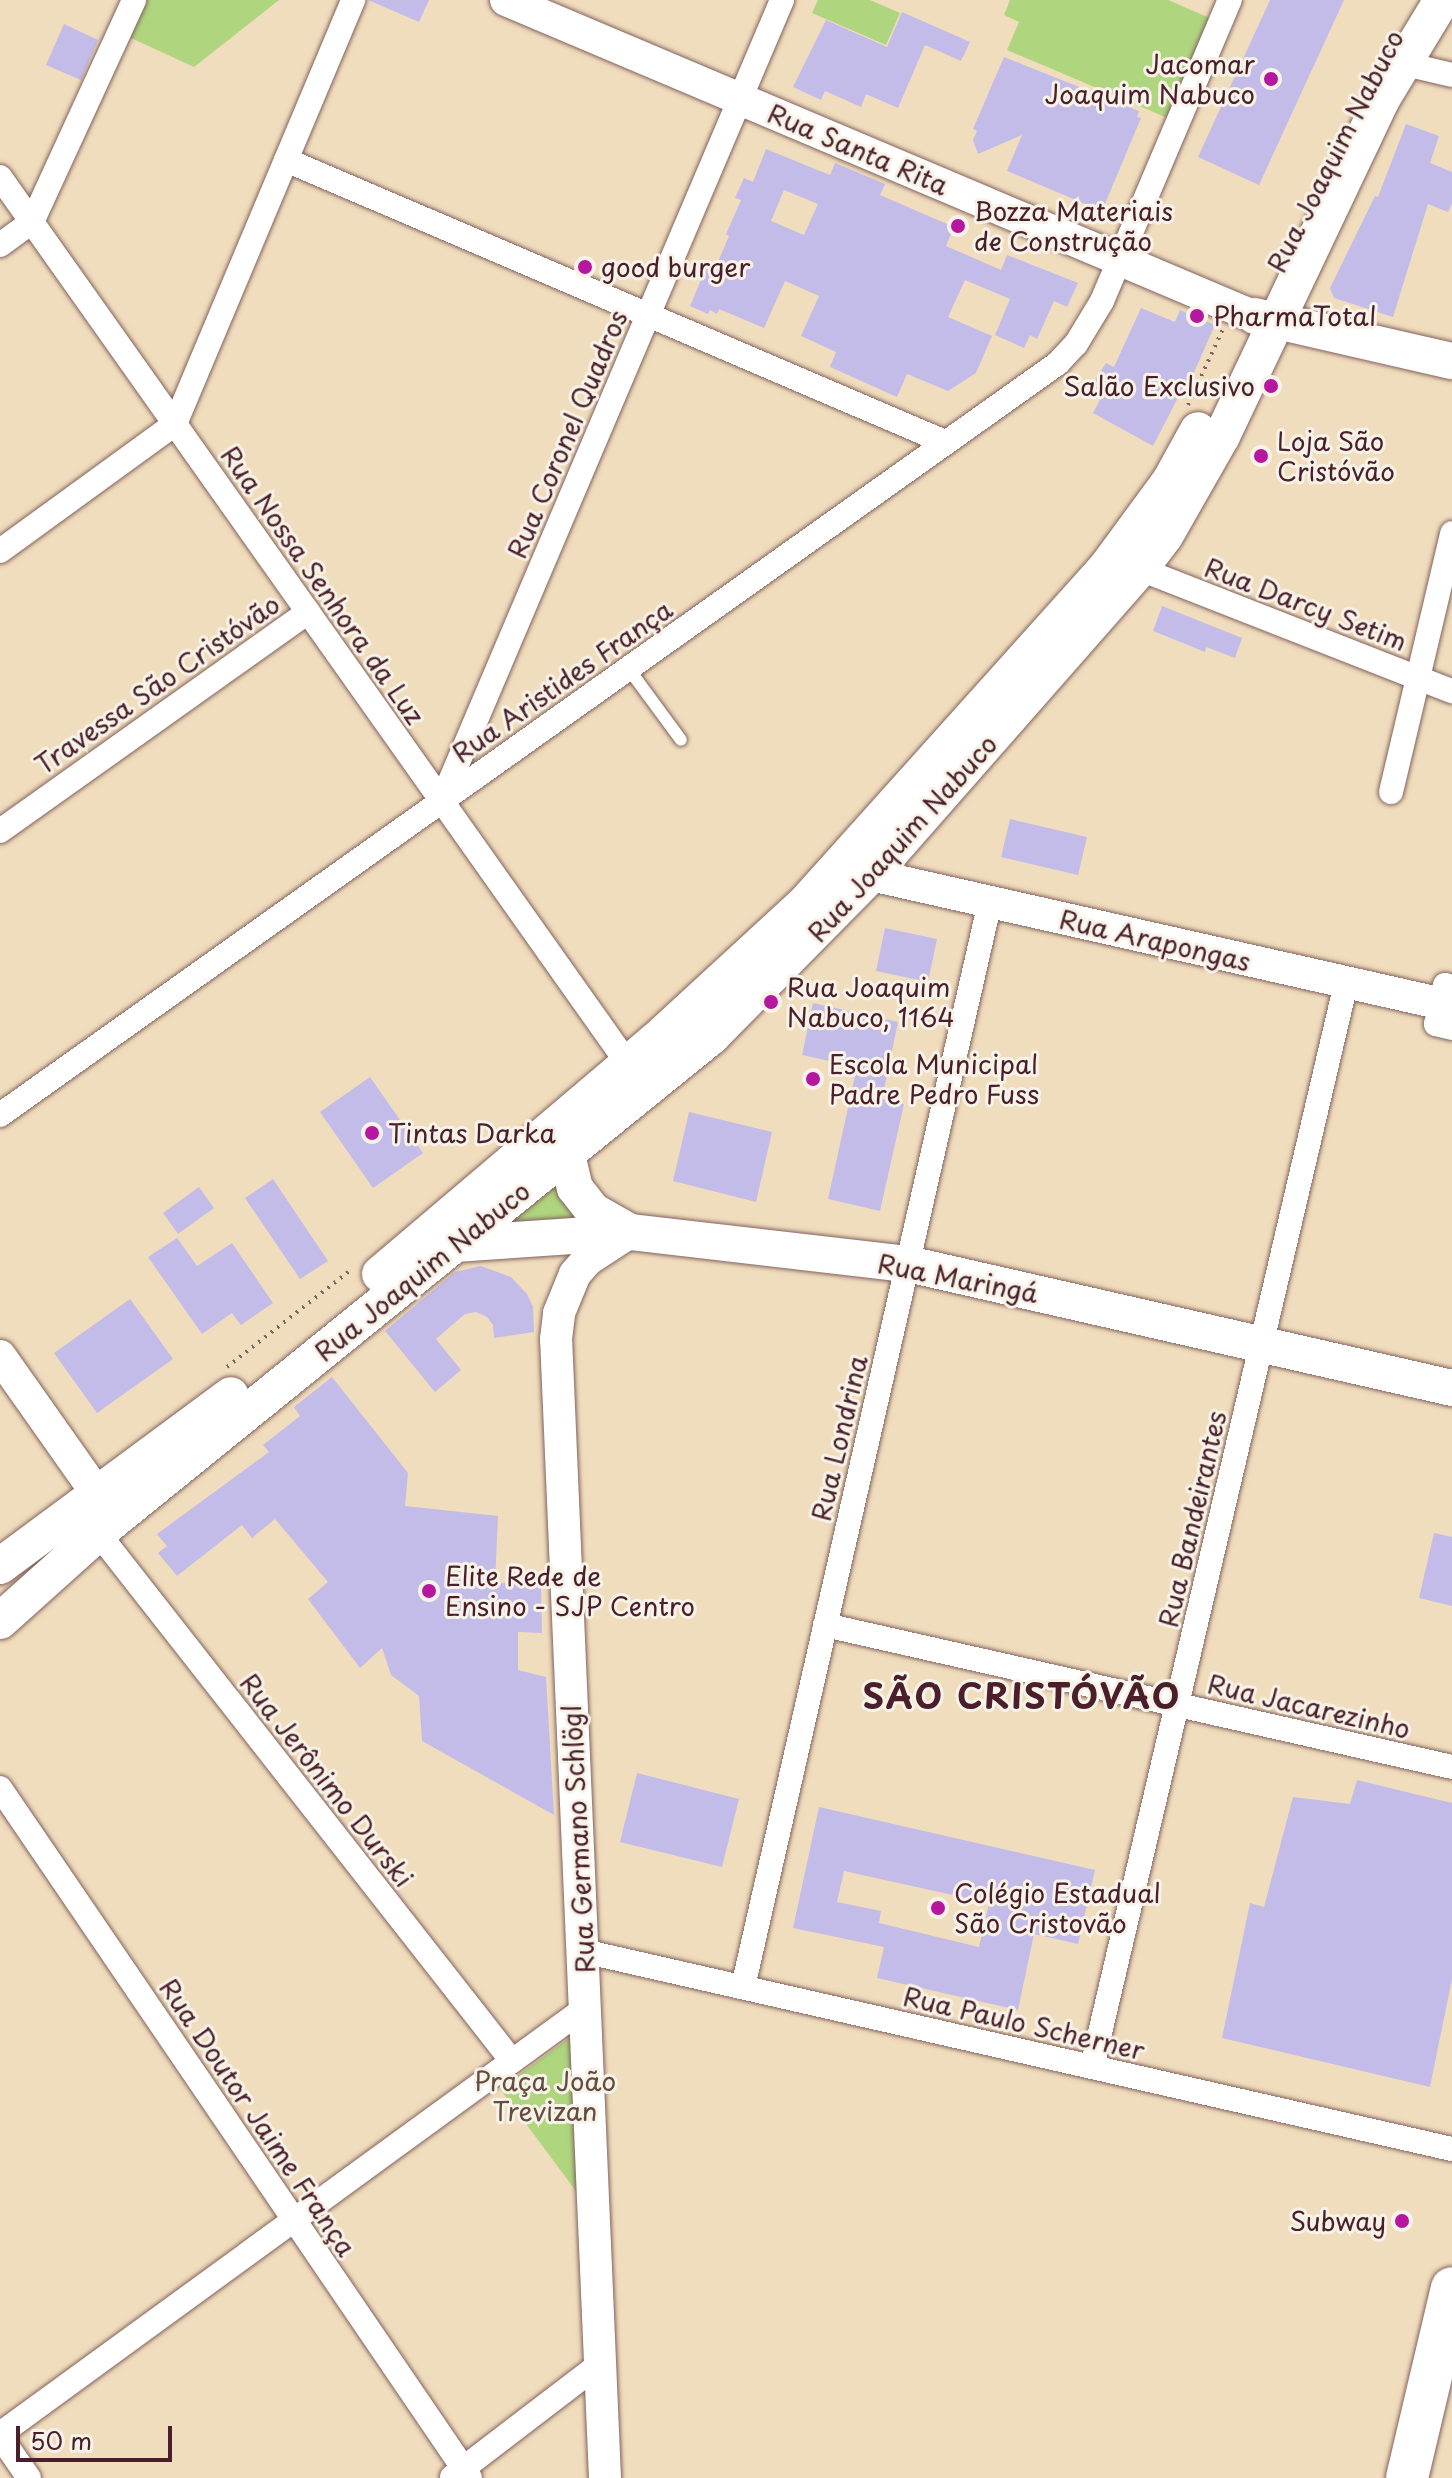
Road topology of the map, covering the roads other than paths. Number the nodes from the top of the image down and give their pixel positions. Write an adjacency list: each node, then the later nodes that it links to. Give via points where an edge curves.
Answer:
1 (134, 0): 13 (street)
2 (353, 0): 11 (street)
3 (506, 0): 10 (street, Rua Santa Rita)
4 (782, 0): 10 (street, Rua Coronel Quadros)
5 (1230, 0): 15 (street, Rua Aristides França)
6 (1413, 0): 17 (main road, Rua Joaquim Nabuco, via 1342,129)
7 (1442, 0): 8 (main road, Rua Joaquim Nabuco)
8 (1401, 63): 9 (street); 17 (main road, Rua Joaquim Nabuco)
9 (1452, 75)
10 (740, 99): 15 (street, Rua Santa Rita); 16 (street, Rua Coronel Quadros)
11 (286, 160): 16 (street); 19 (street)
12 (0, 177): 13 (street, Rua Nossa Senhora da Luz)
13 (32, 222): 14 (street); 19 (street, Rua Nossa Senhora da Luz)
14 (0, 245)
15 (1121, 260): 17 (street, Rua Santa Rita); 20 (street, Rua Aristides França, via 1089,326 1058,363)
16 (648, 315): 20 (street); 30 (street, Rua Coronel Quadros)
17 (1265, 318): 18 (main road); 23 (main road, Rua Joaquim Nabuco, via 1204,471); 32 (main road, Rua Joaquim Nabuco, via 1139,526)
18 (1452, 361)
19 (175, 424): 22 (street); 24 (street, Rua Nossa Senhora da Luz)
20 (945, 442): 25 (street, Rua Aristides França)
21 (1452, 533): 26 (street)
22 (0, 551)
23 (1140, 569): 26 (street, Rua Darcy Setim); 32 (main road, Rua Joaquim Nabuco)
24 (308, 612): 30 (street, Rua Nossa Senhora da Luz); 31 (street, Travessa São Cristóvão)
25 (628, 668): 28 (lane); 30 (street, Rua Aristides França)
26 (1418, 678): 27 (street, Rua Darcy Setim); 29 (street)
27 (1452, 691)
28 (681, 740)
29 (1391, 792)
30 (442, 801): 36 (street, Rua Nossa Senhora da Luz); 38 (street, Rua Aristides França)
31 (0, 831)
32 (855, 872): 33 (street, Rua Arapongas); 36 (main road, Rua Joaquim Nabuco, via 761,945); 39 (main road, Rua Joaquim Nabuco, via 711,1037)
33 (990, 902): 34 (street, Rua Arapongas); 42 (street, Rua Londrina)
34 (1346, 983): 35 (street, Rua Arapongas); 43 (street, Rua Bandeirantes)
35 (1449, 1006)
36 (628, 1064): 37 (main road, Rua Joaquim Nabuco)
37 (583, 1102): 39 (main road, via 570,1127); 46 (main road, Rua Joaquim Nabuco, via 310,1334)
38 (0, 1115)
39 (567, 1154): 40 (main road, via 583,1200); 41 (main road, Rua Joaquim Nabuco)
40 (630, 1232): 41 (main road, Rua Maringá); 42 (main road, Rua Maringá); 54 (street, Rua Germano Schlögl, via 575,1274 559,1313 556,1339)
41 (455, 1244): 47 (main road, Rua Joaquim Nabuco)
42 (908, 1264): 43 (main road, Rua Maringá); 50 (street, Rua Londrina)
43 (1261, 1345): 45 (main road, Rua Maringá); 51 (street, Rua Bandeirantes)
44 (0, 1356): 46 (street)
45 (1452, 1388)
46 (98, 1495): 48 (main road, Rua Joaquim Nabuco)
47 (98, 1533): 49 (main road, Rua Joaquim Nabuco); 57 (street, Rua Jerônimo Durski)
48 (0, 1566)
49 (0, 1621)
50 (825, 1625): 51 (street, Rua Jacarezinho); 55 (street, Rua Londrina)
51 (1177, 1705): 52 (street, Rua Jacarezinho); 58 (street, Rua Bandeirantes)
52 (1452, 1767)
53 (0, 1788): 60 (street, Rua Doutor Jaime França)
54 (583, 1951): 55 (street, Rua Paulo Scherner); 56 (street, Rua Germano Schlögl)
55 (743, 1987): 58 (street, Rua Paulo Scherner)
56 (585, 2008): 57 (street); 62 (street, Rua Germano Schlögl)
57 (512, 2061): 60 (street)
58 (1092, 2067): 59 (street, Rua Paulo Scherner)
59 (1452, 2149)
60 (294, 2220): 63 (street); 64 (street, Rua Doutor Jaime França)
61 (1452, 2288): 67 (highway)
62 (601, 2363): 64 (street); 66 (street, Rua Germano Schlögl)
63 (0, 2435): 65 (street)
64 (461, 2475)
65 (29, 2478)
66 (605, 2478)
67 (1407, 2478)

